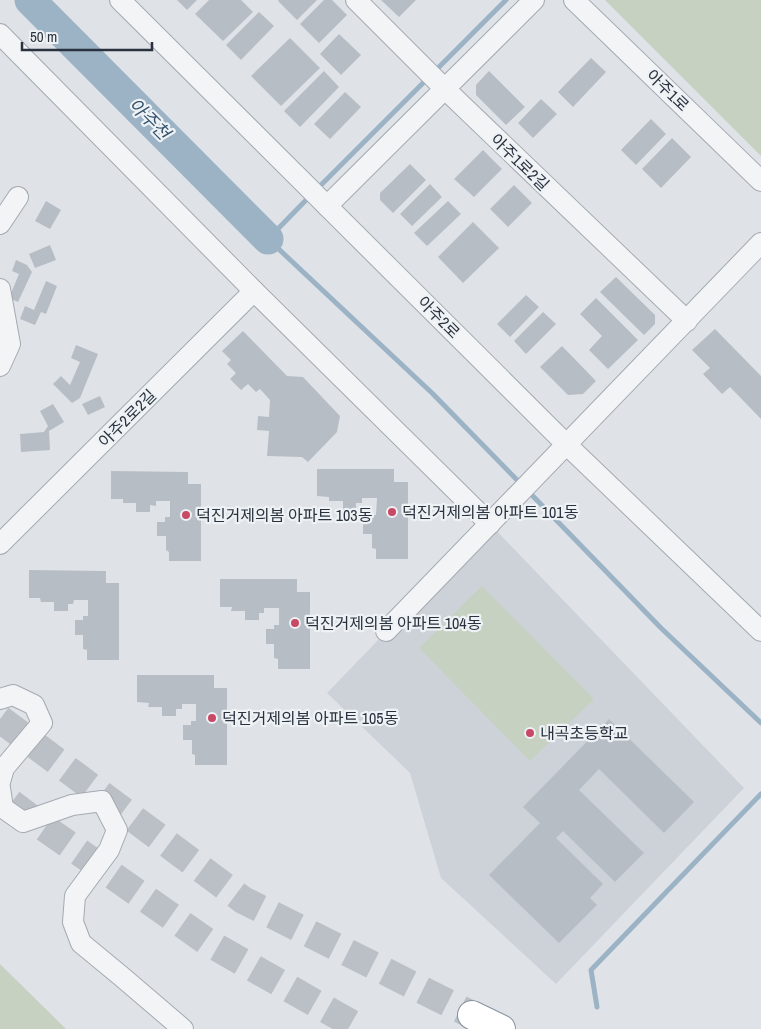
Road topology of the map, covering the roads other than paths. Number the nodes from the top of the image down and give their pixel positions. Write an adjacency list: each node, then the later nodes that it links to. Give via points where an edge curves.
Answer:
1 (120, 0): 9 (street, 아주2로)
2 (356, 0): 6 (street, 아주1로2길)
3 (534, 0): 6 (street)
4 (574, 0): 7 (street, 아주1로)
5 (0, 34): 13 (street)
6 (445, 89): 9 (street); 14 (street, 아주1로2길)
7 (761, 181)
8 (18, 197): 10 (street)
9 (328, 206): 16 (street, 아주2로)
10 (0, 224)
11 (761, 243): 14 (street)
12 (0, 289): 15 (street, via 10,344)
13 (254, 291): 17 (street); 18 (street, 아주2로2길)
14 (687, 321): 16 (street)
15 (0, 366)
16 (567, 445): 17 (street); 20 (street, 아주2로)
17 (490, 524): 19 (street)
18 (0, 544)
19 (386, 631)
20 (761, 631)
21 (0, 699): 22 (street, via 13,695 34,705 42,722 4,768)
22 (0, 782)
23 (0, 788): 25 (street, via 3,808 23,822 72,804 102,801 117,830 109,850 75,896 73,922 81,943)
24 (472, 1015): 26 (highway)
25 (183, 1029)
26 (501, 1029)

